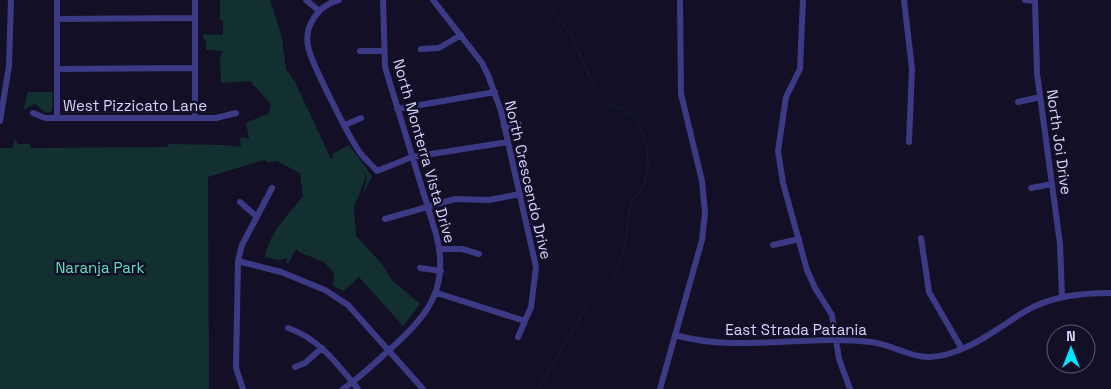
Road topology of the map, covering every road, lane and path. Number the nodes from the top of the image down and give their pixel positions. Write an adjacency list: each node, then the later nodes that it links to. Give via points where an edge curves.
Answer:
1 (11, 0): 30 (street, via 9,66)
2 (57, 0): 14 (street)
3 (195, 0): 13 (street)
4 (306, 0): 12 (street)
5 (339, 0): 12 (street)
6 (383, 0): 18 (street, North Monterra Vista Drive)
7 (433, 0): 15 (street, North Crescendo Drive)
8 (680, 0): 58 (street, via 681,94 706,213)
9 (803, 0): 46 (street, via 800,69 786,97 778,151 783,183)
10 (904, 0): 35 (street, via 912,68)
11 (1025, 0): 22 (street, North Joi Drive, via 1035,1)
12 (319, 11): 31 (street, via 310,26 308,47)
13 (195, 18): 14 (street); 19 (street)
14 (57, 19): 20 (street)
15 (461, 35): 16 (street, via 439,48); 21 (street, North Crescendo Drive, via 482,63)
16 (420, 49)
17 (360, 51): 18 (street)
18 (383, 51): 24 (street, North Monterra Vista Drive)
19 (195, 68): 20 (street); 28 (street)
20 (57, 69): 27 (street)
21 (495, 92): 24 (street); 33 (street, North Crescendo Drive)
22 (1040, 97): 23 (street); 37 (street, North Joi Drive)
23 (1018, 102)
24 (397, 110): 36 (street, North Monterra Vista Drive)
25 (33, 113): 27 (street, West Pizzicato Lane)
26 (236, 113): 28 (street, West Pizzicato Lane, via 224,118)
27 (57, 118): 28 (street, West Pizzicato Lane)
28 (195, 118)
29 (361, 118): 31 (street)
30 (0, 121)
31 (346, 124): 36 (street, via 360,153 377,171)
32 (520, 124): 33 (street)
33 (504, 127): 34 (street, North Crescendo Drive)
34 (508, 142): 36 (street); 40 (street, North Crescendo Drive)
35 (909, 142)
36 (412, 157): 42 (street, North Monterra Vista Drive)
37 (1052, 184): 39 (street); 55 (street, North Joi Drive, via 1060,244)
38 (272, 188): 43 (street)
39 (1031, 188)
40 (520, 194): 42 (street, via 488,200 454,199); 56 (street, North Crescendo Drive, via 536,267 532,307)
41 (240, 202): 43 (street)
42 (428, 205): 44 (street); 48 (street, North Monterra Vista Drive)
43 (256, 216): 50 (street)
44 (384, 219)
45 (921, 238): 62 (street, via 929,292)
46 (799, 239): 47 (street); 60 (street, via 811,281 832,315)
47 (773, 245)
48 (440, 249): 49 (street, via 462,249); 52 (street, North Monterra Vista Drive)
49 (479, 254)
50 (238, 261): 63 (street, via 280,272 325,290 348,305); 66 (street, via 236,368)
51 (420, 268): 52 (street)
52 (441, 271): 53 (street, North Monterra Vista Drive)
53 (437, 293): 56 (street); 63 (street, North Monterra Vista Drive, via 421,321)
54 (1111, 293): 55 (street, East Strada Patania)
55 (1062, 296): 62 (street, East Strada Patania, via 1025,311)
56 (525, 321): 59 (street, North Crescendo Drive)
57 (288, 328): 61 (street, via 305,334)
58 (675, 335): 60 (street, East Strada Patania, via 710,342); 70 (street)
59 (518, 337)
60 (836, 341): 62 (street, East Strada Patania, via 873,342 921,357); 71 (street)
61 (322, 348): 64 (street); 65 (street)
62 (962, 349)
63 (388, 351): 65 (street, North Monterra Vista Drive); 69 (street)
64 (295, 367)
65 (352, 382): 67 (street, North Monterra Vista Drive); 68 (street)
66 (243, 389)
67 (343, 389)
68 (358, 389)
69 (423, 389)
70 (660, 389)
71 (850, 389)

